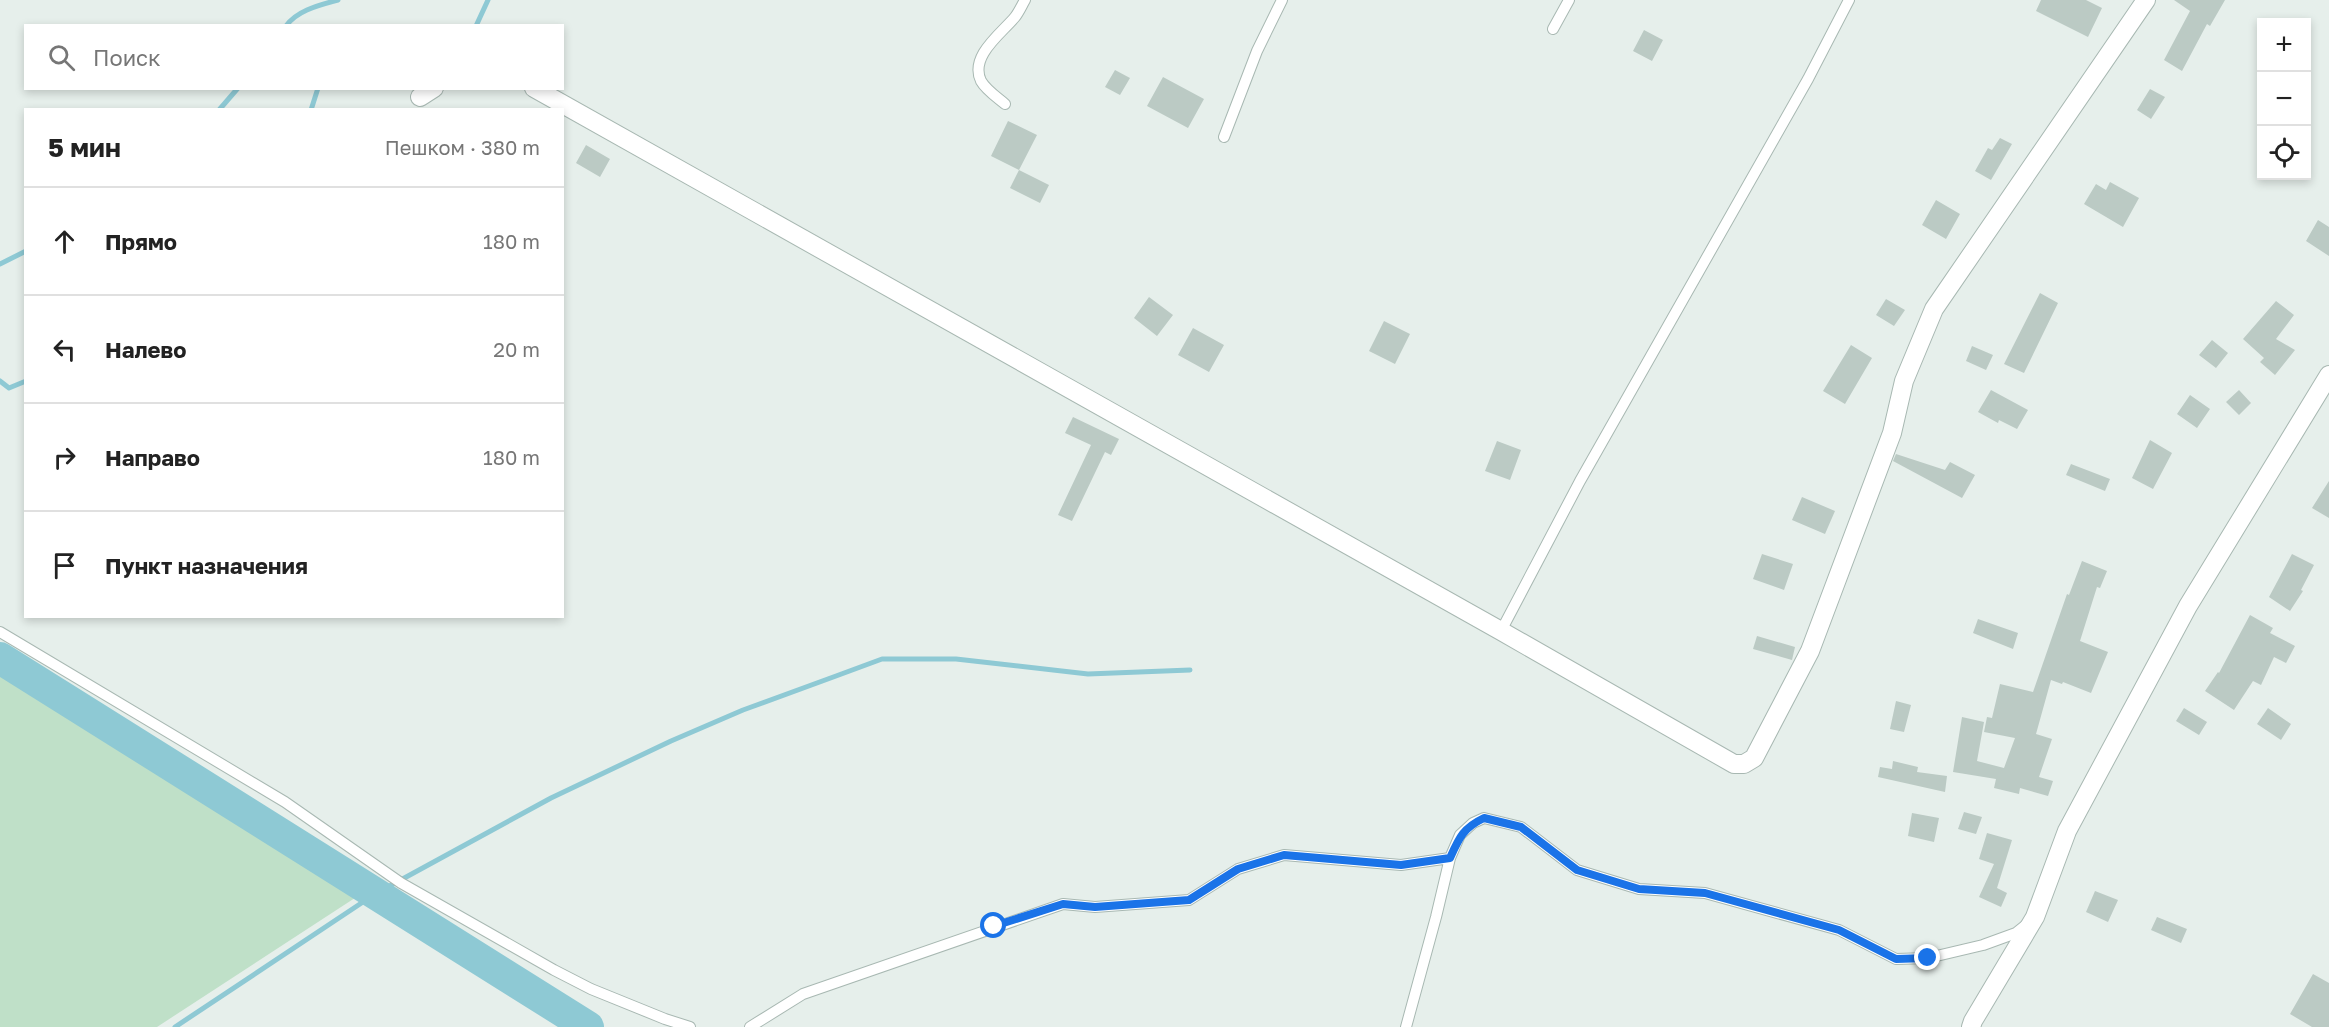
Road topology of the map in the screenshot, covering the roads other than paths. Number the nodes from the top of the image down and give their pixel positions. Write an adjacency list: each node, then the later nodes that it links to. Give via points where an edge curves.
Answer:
1 (1025, 0): 8 (lane, via 981,60 982,82)
2 (1282, 0): 9 (lane, via 1257,51)
3 (1569, 0): 6 (lane)
4 (1848, 0): 11 (lane, via 1808,79 1580,481)
5 (2146, 0): 11 (street, via 1934,309 1904,381 1892,433 1810,651 1754,758 1734,764)
6 (1553, 29)
7 (538, 90): 11 (street)
8 (1005, 105)
9 (1224, 137)
10 (2329, 375): 14 (street, via 2183,616 2067,831)
11 (1501, 631)
12 (0, 632): 15 (lane, via 285,802 401,883 554,970 612,998)
13 (1450, 858): 14 (lane, via 1460,835 1484,818 1521,827 1577,870 1639,889 1705,893 1839,930 1896,959 1928,958 1983,945 2016,933); 16 (lane, via 1401,865 1284,855 1238,869 1189,900 1095,907 1063,904 803,994); 17 (lane)
14 (2035, 916): 18 (street)
15 (690, 1027)
16 (750, 1027)
17 (1406, 1027)
18 (1971, 1027)

